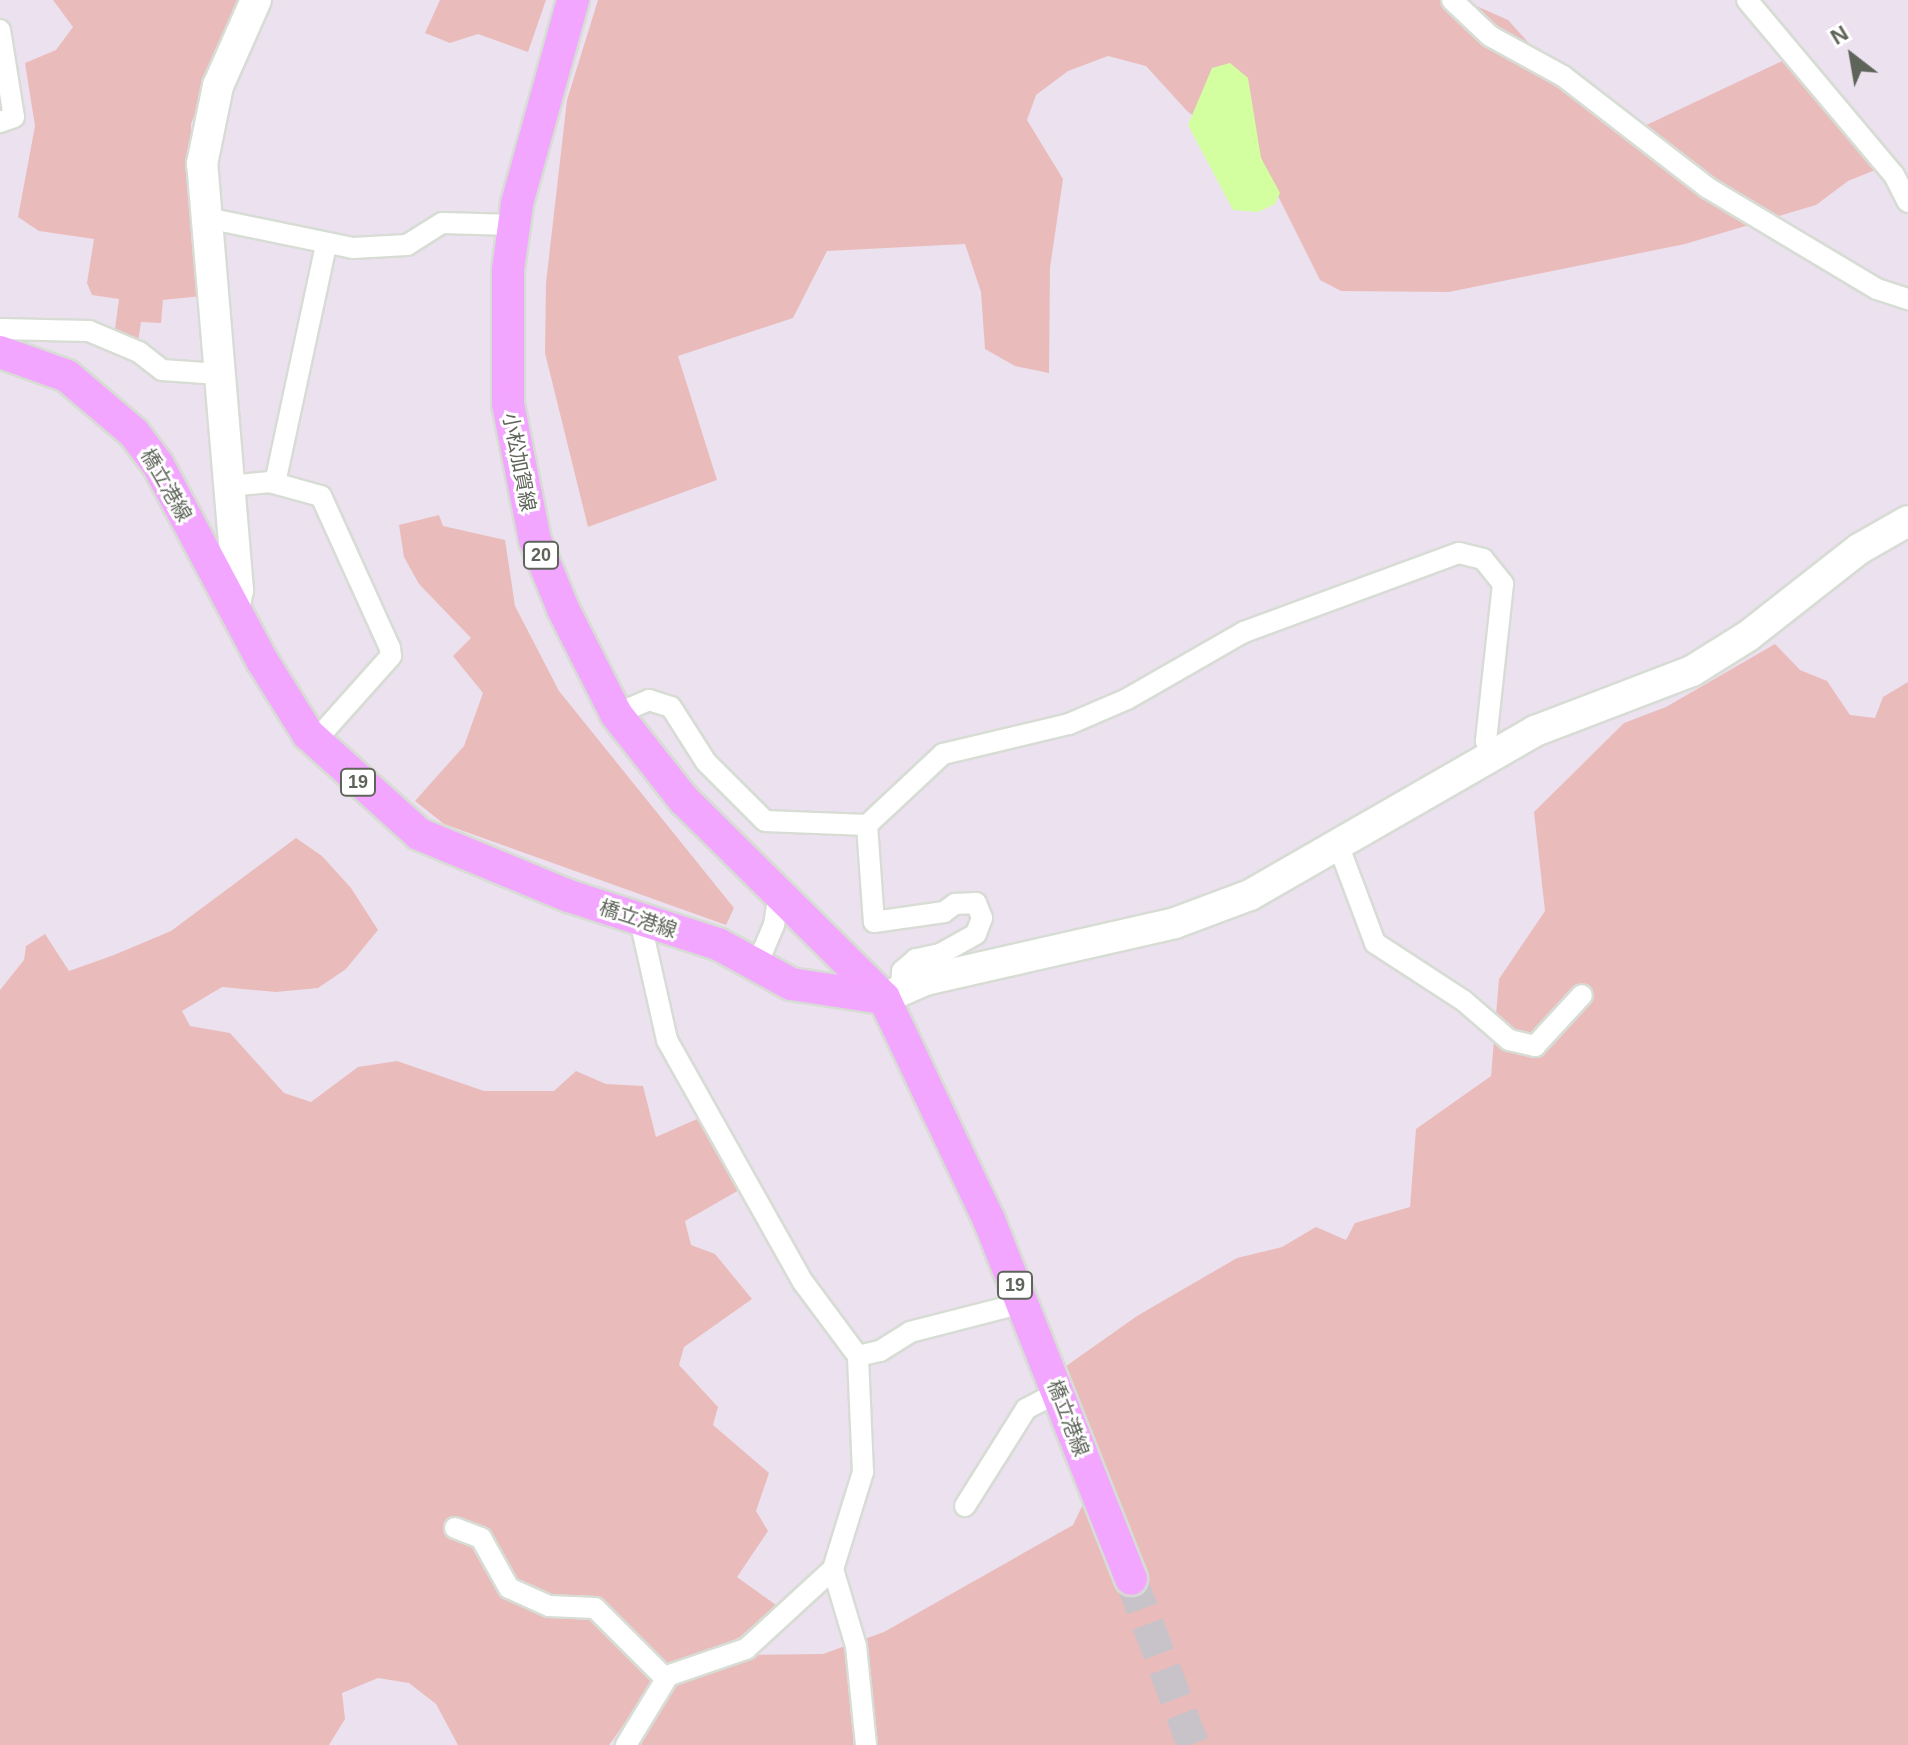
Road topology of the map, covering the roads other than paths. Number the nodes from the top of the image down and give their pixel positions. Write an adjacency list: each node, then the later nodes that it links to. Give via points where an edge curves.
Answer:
1 (256, 0): 8 (street, via 209,116 202,164)
2 (573, 0): 9 (main road, 小松加賀線 / 20, via 533,138)
3 (1452, 0): 11 (street, via 1490,36 1563,76 1708,188 1877,289)
4 (1747, 0): 7 (street, via 1894,175)
5 (0, 30): 6 (street, via 14,117)
6 (0, 122)
7 (1908, 202)
8 (207, 218): 10 (street); 14 (street)
9 (515, 225): 10 (street, via 442,223 392,249); 19 (main road, 小松加賀線 / 20, via 505,343 513,448 535,540)
10 (326, 246): 15 (street)
11 (1908, 299)
12 (0, 329): 14 (street, via 89,331 139,352 162,370)
13 (0, 352): 18 (main road, 橋立港線 / 19, via 67,376 134,433 157,463)
14 (219, 374): 16 (street)
15 (275, 483): 16 (street); 20 (street, via 321,496 327,503 390,648 391,656)
16 (229, 486): 18 (street, via 238,590)
17 (1908, 521): 21 (street, via 1859,549 1748,636 1692,671 1535,731)
18 (234, 609): 20 (main road, 橋立港線 / 19)
19 (616, 714): 22 (street, via 649,700 671,707 706,762 765,821); 24 (main road, 小松加賀線 / 20, via 684,800)
20 (315, 741): 25 (main road, 橋立港線 / 19, via 419,834)
21 (1491, 754): 22 (street, via 1486,741 1503,584 1483,559 1459,553 1244,632 1127,699 1069,724 943,754); 23 (street)
22 (867, 825): 27 (street, via 874,922 976,903 982,918 976,934 940,954 916,959 902,971)
23 (1339, 847): 27 (street, via 1250,895 1175,923 925,980); 28 (street, via 1375,943 1464,1001 1509,1040 1535,1046)
24 (779, 895): 26 (street, via 762,953); 27 (main road, 小松加賀線 / 20)
25 (640, 920): 26 (main road, 橋立港線 / 19); 30 (street, via 667,1040 803,1282)
26 (747, 958): 27 (main road, 橋立港線 / 19, via 791,984)
27 (893, 994): 29 (main road, 橋立港線 / 19)
28 (1582, 995)
29 (1023, 1303): 30 (street, via 910,1332 880,1351); 31 (main road, 橋立港線 / 19)
30 (858, 1356): 34 (street, via 863,1472)
31 (1058, 1392): 32 (street, via 1026,1409); 35 (main road, 橋立港線 / 19)
32 (965, 1506)
33 (455, 1528): 36 (street, via 481,1538 509,1588 549,1606 588,1603)
34 (833, 1569): 36 (street, via 746,1649); 38 (street, via 856,1646)
35 (1131, 1579)
36 (668, 1676): 37 (street)
37 (626, 1745)
38 (866, 1745)

